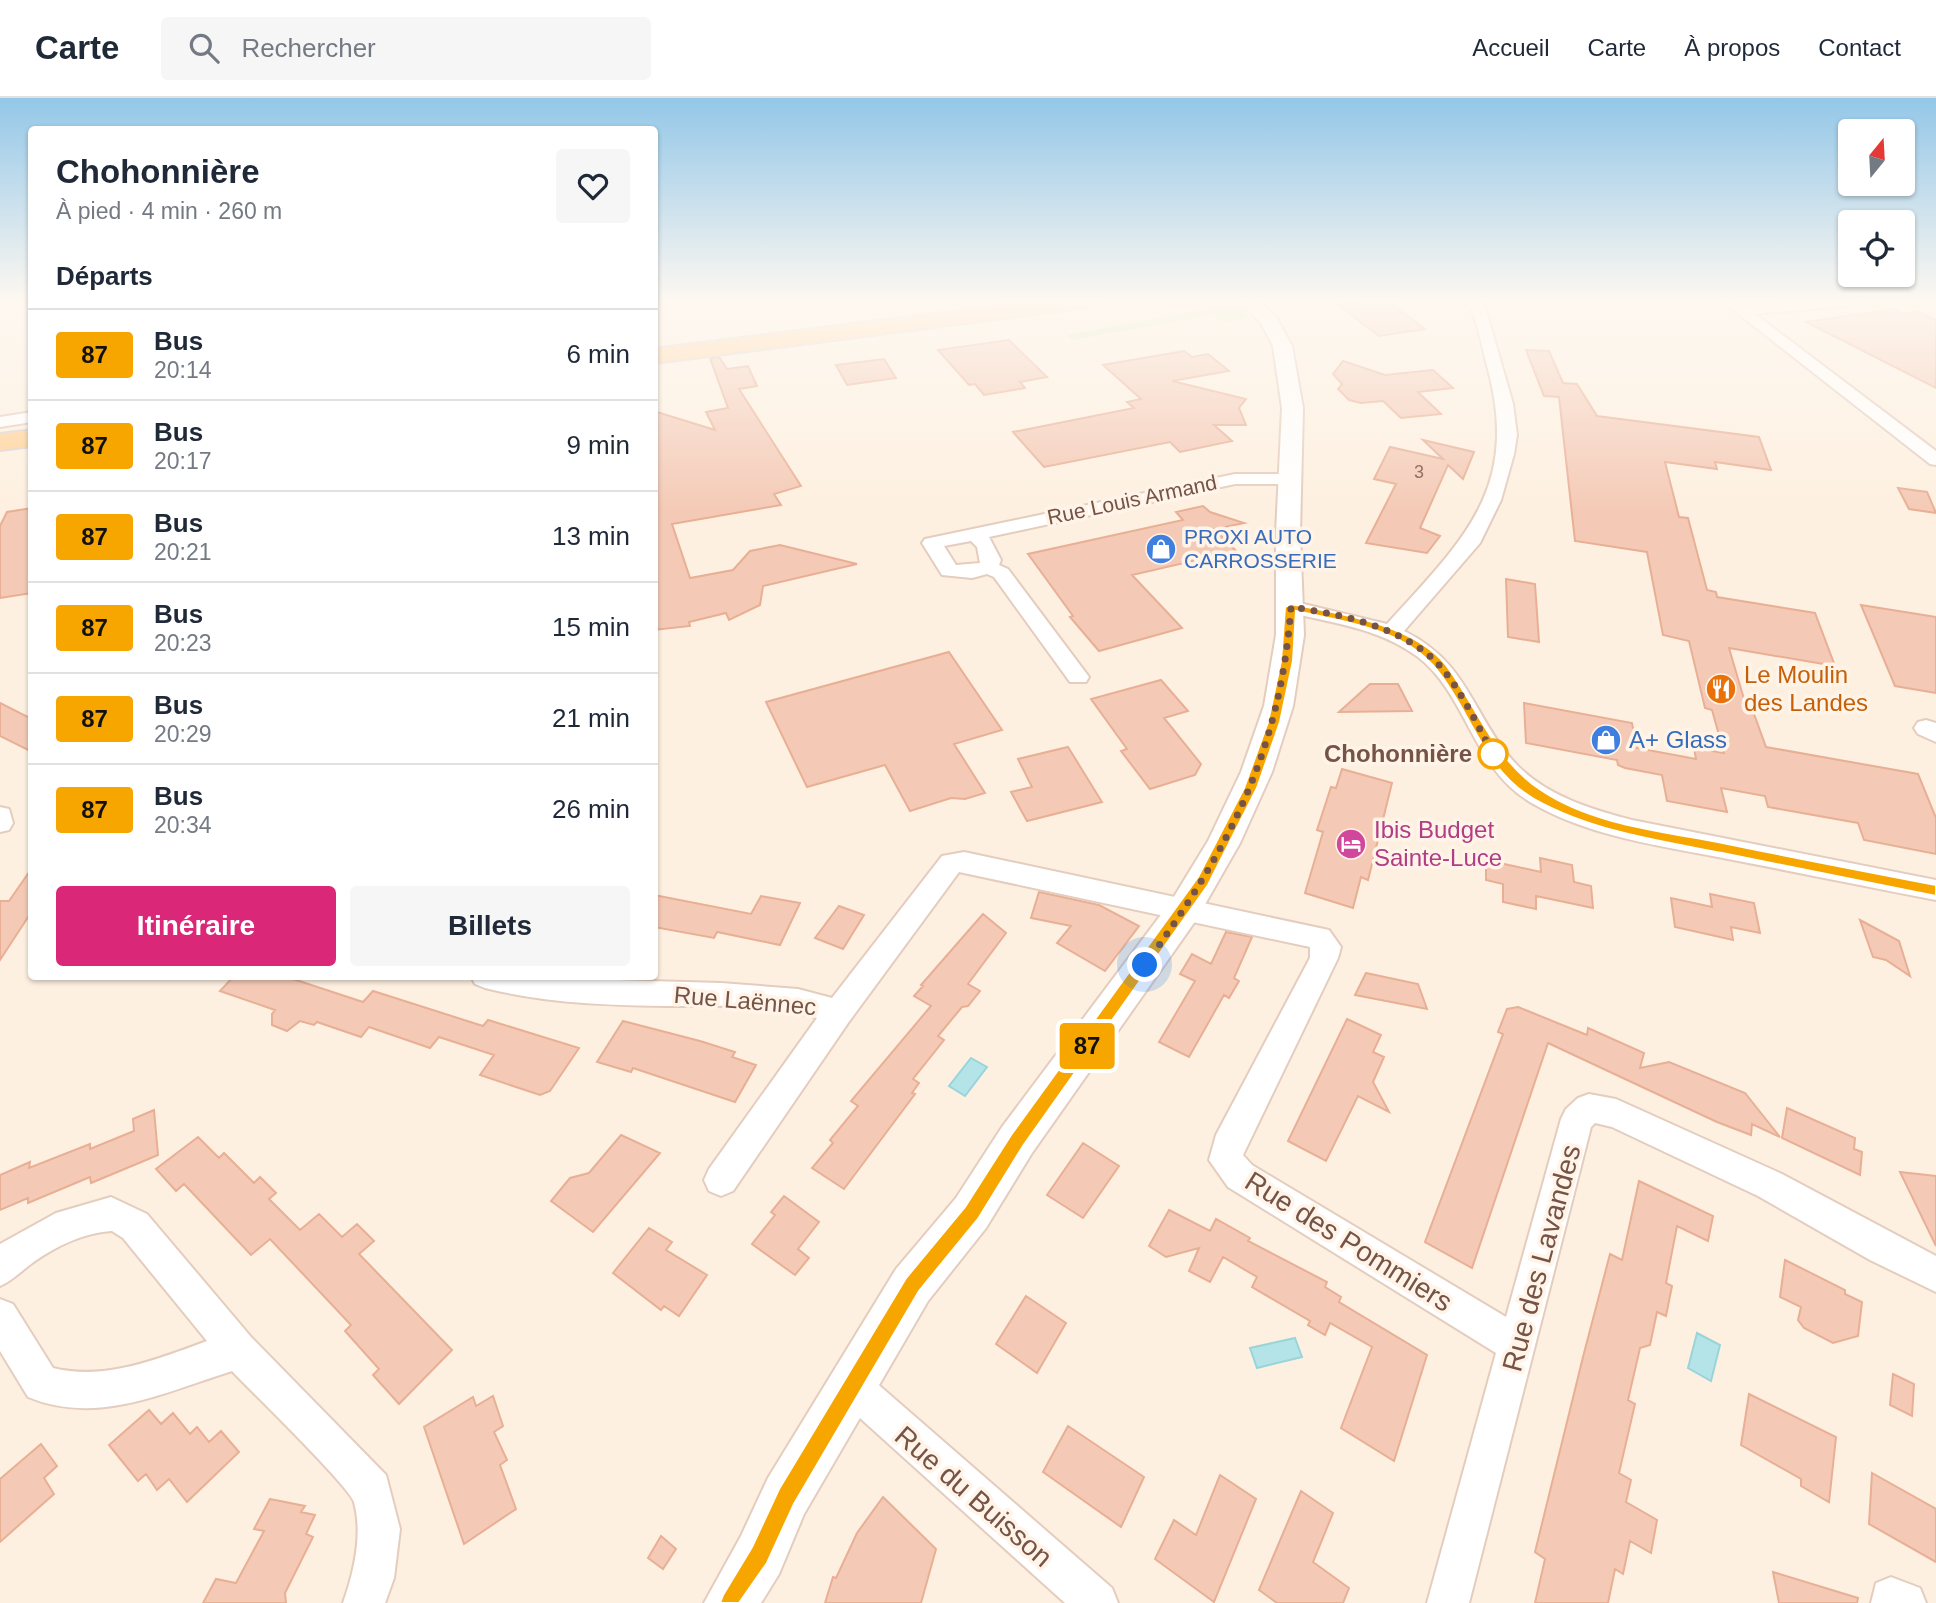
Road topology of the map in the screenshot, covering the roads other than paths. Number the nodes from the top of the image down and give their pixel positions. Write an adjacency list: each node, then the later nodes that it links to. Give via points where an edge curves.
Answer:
1 (1287, 371): 11 (street, via 1294,420)
2 (1495, 371): 15 (street, via 1508,438 1493,499 1476,537)
3 (1820, 371): 10 (street)
4 (28, 418): 5 (street)
5 (0, 422)
6 (28, 432): 7 (main road)
7 (0, 435)
8 (28, 438): 9 (main road)
9 (0, 442)
10 (1936, 460)
11 (1290, 479): 12 (street, Rue Louis Armand, via 1235,479); 14 (street)
12 (975, 533): 13 (street, via 986,545 991,560); 13 (street, via 932,543 950,571)
13 (988, 567): 16 (street, via 1001,573)
14 (1291, 607): 15 (street); 21 (street, via 1287,661 1274,722 1251,788)
15 (1391, 633): 20 (street, via 1440,666 1493,754 1538,795 1592,820 1648,834)
16 (1078, 677)
17 (0, 816): 18 (street)
18 (0, 823)
19 (951, 863): 21 (street, via 964,862); 23 (street, Rue Laënnec)
20 (1936, 890)
21 (1184, 910): 28 (street, Rue des Pommiers, via 1319,938 1327,947 1228,1146 1226,1160 1240,1176); 30 (street, via 1017,1140 971,1213 912,1285)
22 (502, 980): 23 (street, Rue Laënnec, via 543,990 716,994 820,1003)
23 (837, 1014): 24 (street, Rue Laënnec)
24 (721, 1180)
25 (0, 1268): 29 (street, via 35,1242 86,1218 114,1213 135,1226)
26 (1936, 1274): 28 (street, Rue des Lavandes, via 1770,1185 1616,1113 1589,1108 1577,1119)
27 (0, 1317): 29 (street, via 41,1384 82,1394 140,1382)
28 (1518, 1345): 34 (street, Rue des Lavandes)
29 (238, 1350): 31 (street, via 372,1489 379,1530 373,1578)
30 (853, 1387): 32 (street, via 786,1496 760,1555); 33 (street, Rue du Buisson)
31 (364, 1603)
32 (731, 1603)
33 (1097, 1603)
34 (1448, 1603)
35 (1892, 1603): 36 (street, via 1891,1598)
36 (1905, 1603)

